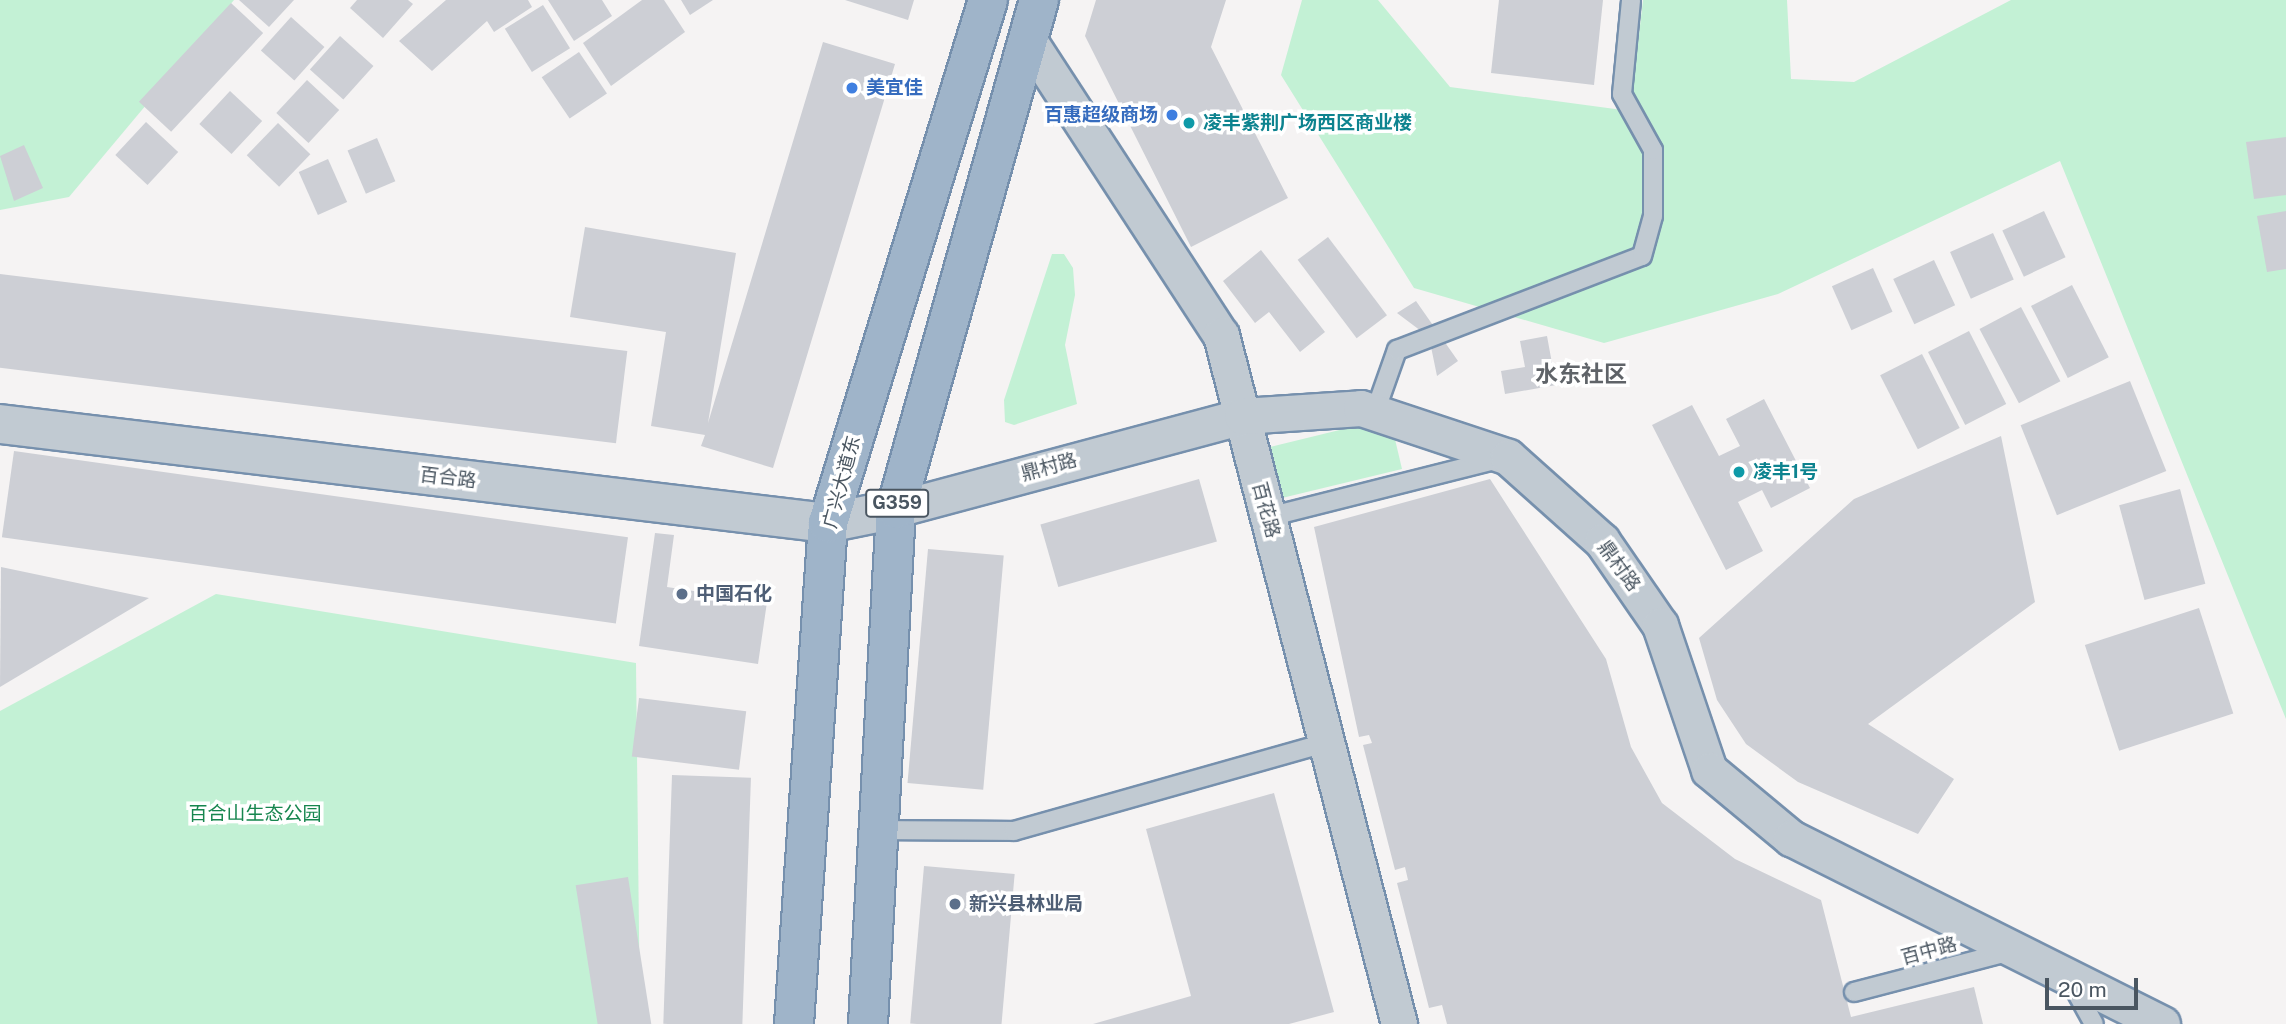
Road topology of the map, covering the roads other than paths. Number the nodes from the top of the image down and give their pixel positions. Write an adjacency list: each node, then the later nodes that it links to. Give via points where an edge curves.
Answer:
1 (988, 0): 11 (highway, 广兴大道东 / G359)
2 (1039, 0): 4 (highway, G359)
3 (1631, 0): 5 (lane, via 1622,94 1653,150 1653,216 1642,256 1397,350)
4 (1029, 41): 6 (street, 百花路, via 1221,335); 9 (highway, G359)
5 (1375, 412): 6 (street, 鼎村路, via 1361,408); 8 (street, 鼎村路)
6 (1242, 416): 9 (street, 鼎村路); 10 (street, 百花路)
7 (0, 424): 11 (street, 百合路)
8 (1508, 457): 10 (lane); 14 (street, 鼎村路, via 1602,541 1660,625 1709,770 1791,838)
9 (895, 509): 11 (street, 百合路); 13 (highway, G359)
10 (1268, 517): 12 (street, 百花路)
11 (828, 523): 17 (highway, 广兴大道东 / G359)
12 (1326, 743): 13 (lane, via 1014,831); 19 (street, 百花路)
13 (878, 830): 18 (highway, G359)
14 (2015, 950): 15 (street, 鼎村路); 16 (lane, 百中路)
15 (2061, 973): 20 (lane, via 2085,1000); 21 (street, 鼎村路)
16 (1854, 992)
17 (794, 1024)
18 (868, 1024)
19 (1399, 1024)
20 (2094, 1024)
21 (2162, 1024)

